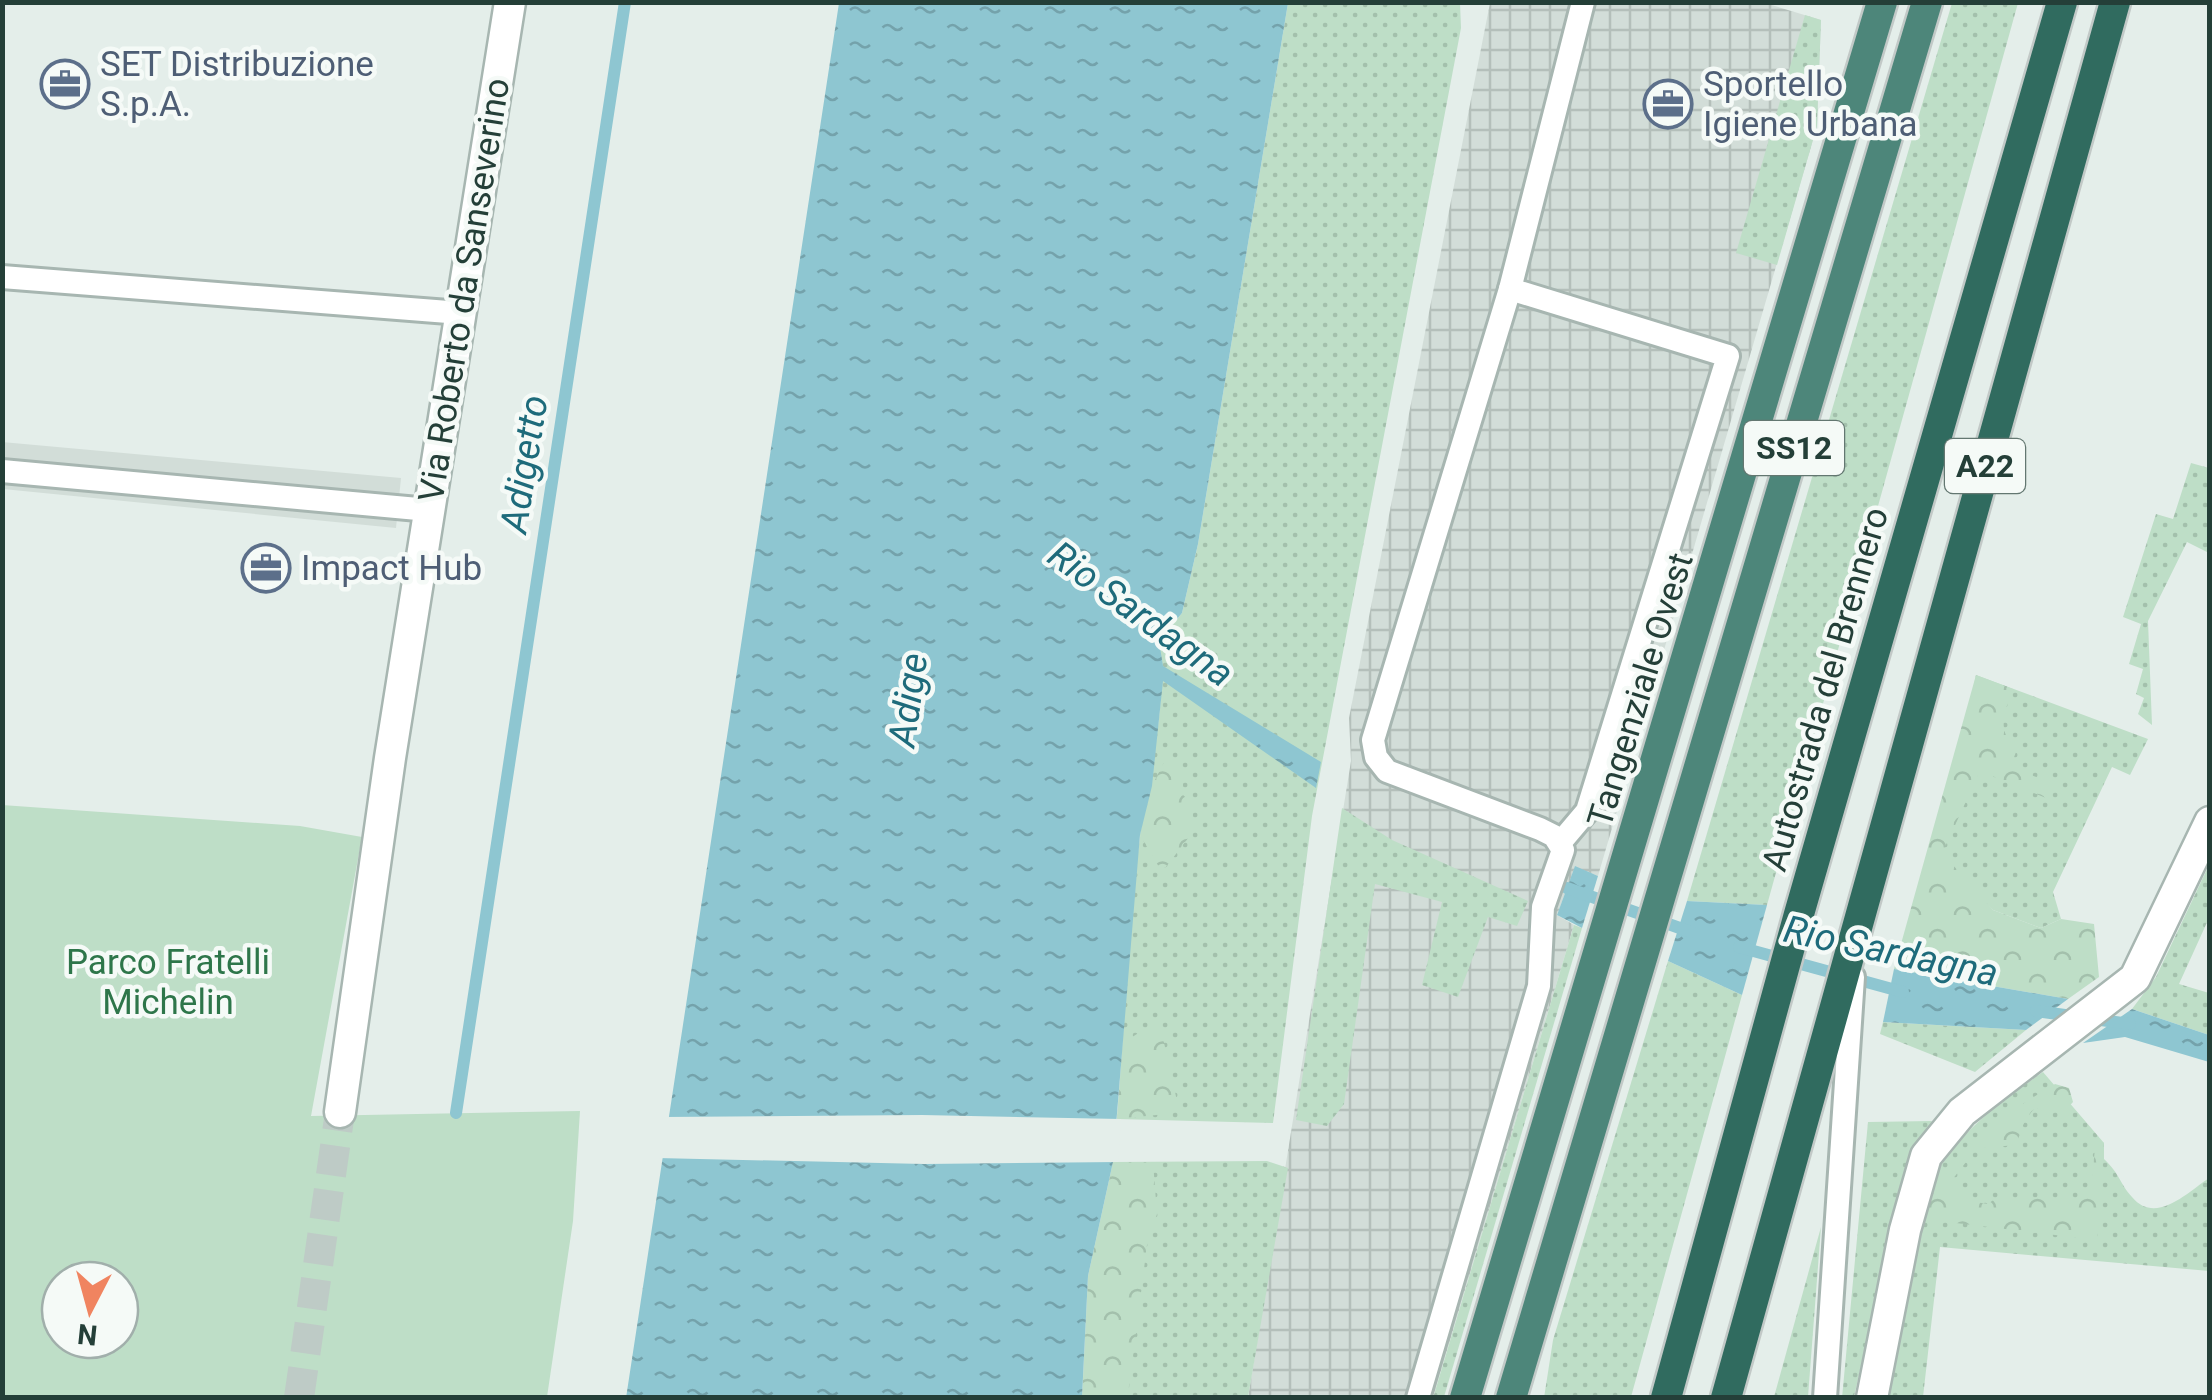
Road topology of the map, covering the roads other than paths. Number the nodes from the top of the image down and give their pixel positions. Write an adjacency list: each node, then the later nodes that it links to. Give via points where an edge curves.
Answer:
1 (510, 2): 9 (street, Via Roberto da Sanseverino)
2 (1583, 2): 8 (lane)
3 (1882, 2): 17 (highway, Tangenziale Ovest / SS12)
4 (1927, 2): 18 (highway, SS12)
5 (2062, 2): 19 (highway, Autostrada del Brennero / A22)
6 (2115, 2): 14 (highway, A22, via 1856,930)
7 (2, 278): 9 (lane)
8 (1510, 289): 13 (lane, via 1373,740 1387,770 1540,829); 13 (lane, via 1728,356 1587,811)
9 (461, 313): 11 (street, Via Roberto da Sanseverino)
10 (2, 471): 11 (lane)
11 (429, 510): 15 (street, Via Roberto da Sanseverino)
12 (2210, 822): 22 (street, via 2135,978 1962,1112 1926,1156)
13 (1560, 843): 16 (lane, via 1562,858 1543,907 1539,986)
14 (1841, 1022): 20 (highway, A22); 21 (lane)
15 (340, 1112)
16 (1418, 1398)
17 (1466, 1398)
18 (1511, 1398)
19 (1666, 1398)
20 (1726, 1398)
21 (1825, 1398)
22 (1872, 1398)

